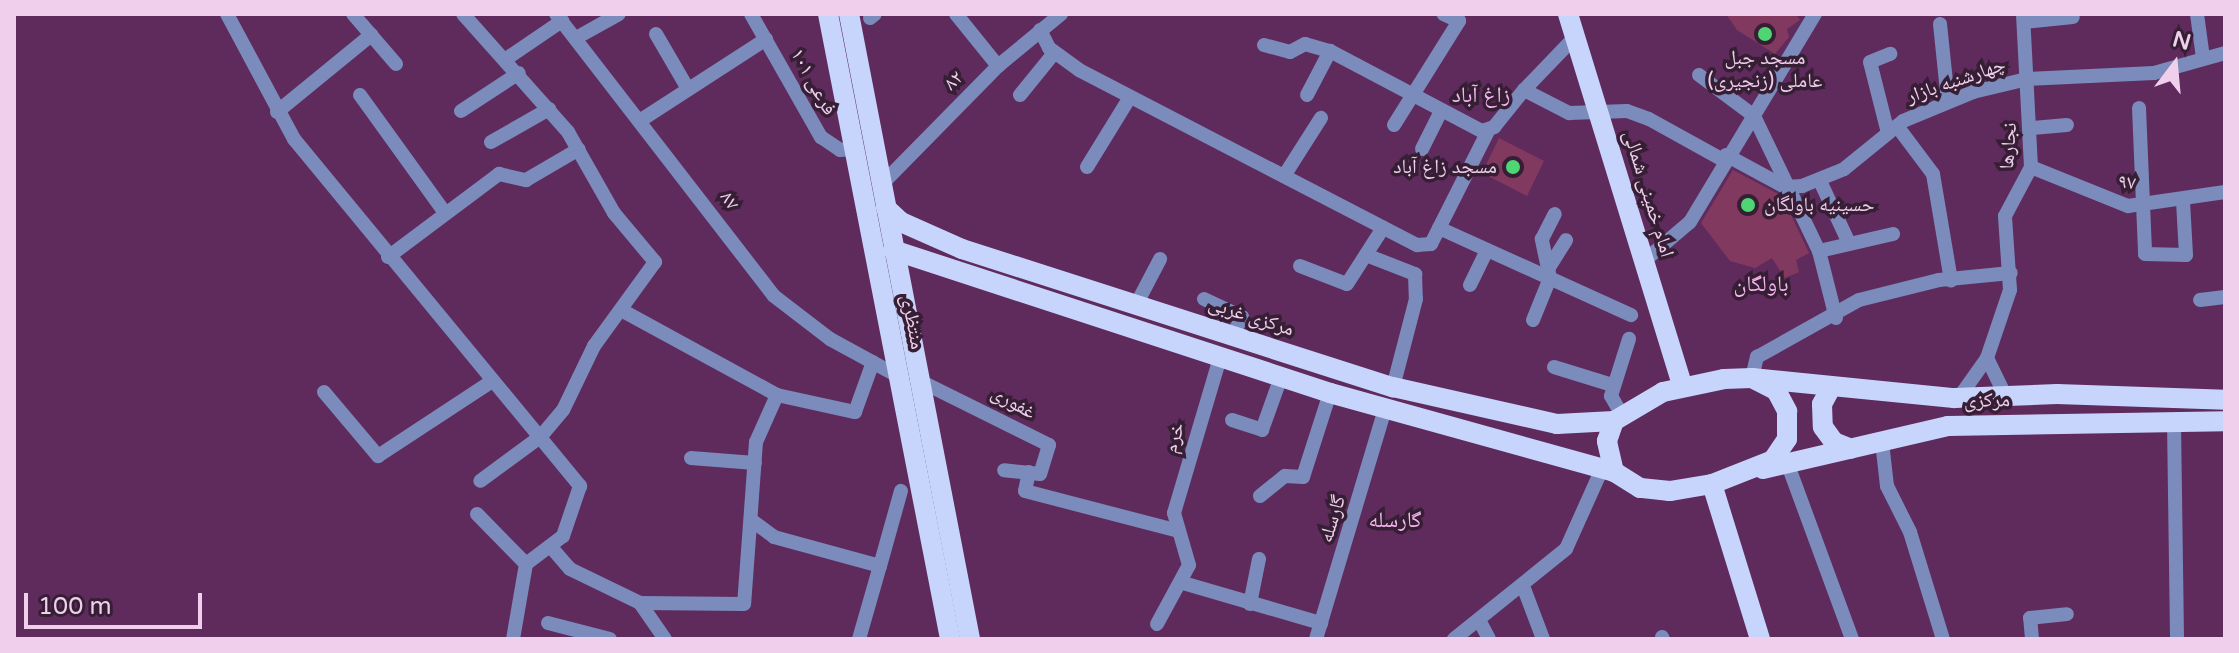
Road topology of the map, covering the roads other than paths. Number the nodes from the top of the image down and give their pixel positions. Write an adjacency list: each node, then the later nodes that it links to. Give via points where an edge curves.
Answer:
1 (227, 14): 48 (street)
2 (353, 14): 20 (street)
3 (463, 14): 29 (street)
4 (619, 14): 21 (street)
5 (751, 14): 22 (street, فرعی ۱۰۱)
6 (828, 14): 59 (main road, منتظری)
7 (956, 14): 31 (street)
8 (1061, 14): 18 (street, ۸۲)
9 (1443, 14): 40 (street, via 1459,21)
10 (1815, 14): 49 (street)
11 (2197, 14): 28 (street)
12 (865, 15): 66 (main road, منتظری)
13 (2073, 17): 15 (street)
14 (559, 18): 21 (street, ۸۷); 29 (street)
15 (2024, 18): 34 (street, نجارها)
16 (1573, 22): 36 (street); 45 (main road, امام خمینی شمالی)
17 (1940, 24): 42 (street)
18 (1040, 30): 25 (street); 31 (street, ۸۲)
19 (656, 34): 35 (street)
20 (371, 35): 30 (street); 48 (street)
21 (576, 38): 51 (street, ۸۷)
22 (766, 39): 35 (street); 59 (street, فرعی ۱۰۱, via 821,137 840,150)
23 (1264, 45): 24 (street, via 1290,52 1305,44)
24 (1330, 51): 39 (street); 40 (street)
25 (1054, 53): 38 (street); 41 (street)
26 (2225, 53): 28 (street, چهارشنبه بازار)
27 (1890, 54): 55 (street, via 1870,62)
28 (2203, 58): 34 (street, چهارشنبه بازار, via 2154,73)
29 (506, 59): 32 (street)
30 (396, 64)
31 (998, 66): 66 (street, ۸۲)
32 (519, 73): 44 (street); 46 (street)
33 (1699, 75): 49 (street)
34 (2027, 79): 42 (street, چهارشنبه بازار); 54 (street, نجارها)
35 (688, 89): 51 (street)
36 (1524, 90): 45 (street, via 1569,113); 56 (street)
37 (360, 95): 72 (street)
38 (1020, 95)
39 (1307, 95)
40 (1413, 96): 47 (street); 52 (street)
41 (1130, 97): 62 (street); 64 (street)
42 (1948, 102): 55 (street, چهارشنبه بازار)
43 (2139, 108): 70 (street)
44 (549, 109): 57 (street); 58 (street)
45 (1597, 110): 61 (street, via 1649,119); 85 (main road, امام خمینی شمالی)
46 (461, 111)
47 (1441, 111): 56 (street); 60 (street)
48 (277, 112): 83 (street)
49 (1754, 116): 61 (street); 67 (street)
50 (1321, 118): 64 (street)
51 (641, 120): 103 (street, ۸۷, via 774,296)
52 (1394, 125)
53 (2067, 125): 54 (street)
54 (2032, 128): 63 (street, نجارها)
55 (1892, 129): 65 (street, چهارشنبه بازار); 89 (street, via 1933,174)
56 (1488, 131): 75 (street)
57 (491, 142)
58 (579, 149): 72 (street, via 526,180 499,174); 95 (street, via 614,213 655,262)
59 (854, 149): 105 (main road, منتظری)
60 (1422, 149)
61 (1724, 158): 67 (street); 85 (street, via 1690,222)
62 (1087, 167)
63 (2031, 167): 70 (street, ۹۷, via 2102,200); 87 (street, نجارها, via 2005,216)
64 (1284, 176): 74 (street)
65 (1820, 181): 67 (street, چهارشنبه بازار); 78 (street)
66 (882, 184): 71 (main road, منتظری)
67 (1785, 187): 81 (street)
68 (2225, 192): 69 (street, ۹۷)
69 (2183, 201): 70 (street, ۹۷); 70 (street, via 2186,255 2145,254)
70 (2146, 204)
71 (886, 208): 79 (main road, منتظری); 94 (main road, مرکزی غربی, via 901,222 962,249)
72 (445, 213): 83 (street)
73 (1555, 214): 88 (street, via 1542,239)
74 (1383, 228): 75 (street, via 1417,245 1431,244); 82 (street)
75 (1439, 228): 80 (street)
76 (1893, 234): 78 (street)
77 (1566, 240): 88 (street)
78 (1848, 241): 81 (street)
79 (893, 250): 101 (main road); 109 (main road, منتظری)
80 (1487, 250): 88 (street); 90 (street)
81 (1819, 251): 97 (street)
82 (1366, 255): 86 (street, via 1347,284); 111 (street, via 1415,274 1416,299)
83 (388, 257): 108 (street)
84 (1160, 259): 94 (street)
85 (1644, 261): 112 (main road, امام خمینی شمالی)
86 (1300, 266)
87 (2011, 273): 89 (street); 102 (street)
88 (1549, 274): 96 (street); 98 (street)
89 (1951, 280): 97 (street, via 1859,300)
90 (1470, 285)
91 (2225, 297): 93 (street)
92 (1204, 299): 99 (street, via 1242,317)
93 (2200, 300)
94 (1136, 305): 99 (main road, مرکزی غربی)
95 (623, 311): 116 (street); 128 (street)
96 (1631, 315)
97 (1836, 318): 107 (street, via 1757,357)
98 (1533, 320)
99 (1232, 337): 111 (main road, مرکزی غربی)
100 (1629, 339): 110 (street)
101 (1220, 358): 106 (main road); 145 (street, خرم, via 1174,513)
102 (1987, 358): 118 (street); 119 (street)
103 (873, 362): 105 (street, ۸۷); 116 (street, via 855,412)
104 (1554, 367): 110 (street)
105 (898, 376): 163 (main road, منتظری)
106 (1281, 377): 115 (main road); 123 (street, via 1262,430)
107 (1752, 378): 112 (main road, مرکزی); 113 (main road, مرکزی); 137 (main road, via 1776,390 1789,425 1780,451)
108 (492, 381): 114 (street, via 378,456); 128 (street)
109 (920, 381): 138 (street, غفوری, via 1049,445 1040,474); 164 (main road, منتظری)
110 (1612, 385): 122 (street)
111 (1393, 387): 127 (main road, مرکزی غربی)
112 (1683, 387): 122 (main road, مرکزی غربی)
113 (1829, 391): 118 (main road, مرکزی); 130 (main road, via 1822,404 1823,427 1834,442)
114 (324, 392)
115 (1330, 393): 121 (main road); 142 (street, via 1303,477 1285,476)
116 (777, 395): 133 (street, via 756,442)
117 (2091, 397): 119 (main road, مرکزی); 120 (main road, مرکزی); 126 (main road, via 2094,415)
118 (1958, 399): 119 (main road, مرکزی)
119 (2007, 399)
120 (2225, 400)
121 (1385, 409): 132 (main road); 157 (street, گارسله)
122 (1618, 418): 127 (main road, مرکزی غربی); 136 (main road, via 1607,441)
123 (1232, 420)
124 (2225, 421): 125 (main road, مرکزی)
125 (2174, 422): 126 (main road, مرکزی); 173 (street)
126 (2086, 426): 129 (main road, مرکزی, via 1948,426)
127 (1578, 427): 132 (main road, via 1587,444)
128 (540, 437): 139 (street); 146 (street, via 581,493 563,536)
129 (1882, 442): 130 (main road, مرکزی); 171 (street, via 1887,486 1910,532)
130 (1851, 449): 134 (main road, مرکزی)
131 (691, 458): 133 (street)
132 (1572, 460): 136 (main road)
133 (755, 463): 144 (street)
134 (1788, 465): 137 (main road, مرکزی); 170 (street)
135 (1004, 470): 138 (street)
136 (1608, 470): 140 (main road, مرکزی, via 1656,491); 151 (street, via 1577,534)
137 (1755, 471): 140 (main road, مرکزی)
138 (1029, 472): 145 (street, via 1025,491)
139 (480, 481)
140 (1712, 484): 169 (main road)
141 (901, 491): 149 (street)
142 (1260, 496)
143 (477, 514): 148 (street)
144 (751, 520): 149 (street, via 774,537); 152 (street, via 744,604)
145 (1175, 530): 150 (street, via 1189,553)
146 (550, 546): 148 (street); 152 (street, via 570,569)
147 (1259, 559): 153 (street)
148 (526, 564): 159 (street)
149 (880, 566): 162 (street)
150 (1183, 583): 153 (street); 158 (street)
151 (1523, 586): 155 (street); 168 (street)
152 (640, 603): 161 (street)
153 (1250, 604): 157 (street)
154 (2067, 614): 172 (street, via 2030,618)
155 (1479, 620): 166 (street); 167 (street)
156 (548, 623): 160 (street)
157 (1321, 623): 165 (street, گارسله)
158 (1157, 624)
159 (513, 639)
160 (610, 639)
161 (665, 639)
162 (859, 639)
163 (950, 639)
164 (970, 639)
165 (1316, 639)
166 (1454, 639)
167 (1489, 639)
168 (1543, 639)
169 (1760, 639)
170 (1852, 639)
171 (1943, 639)
172 (2032, 639)
173 (2177, 639)

